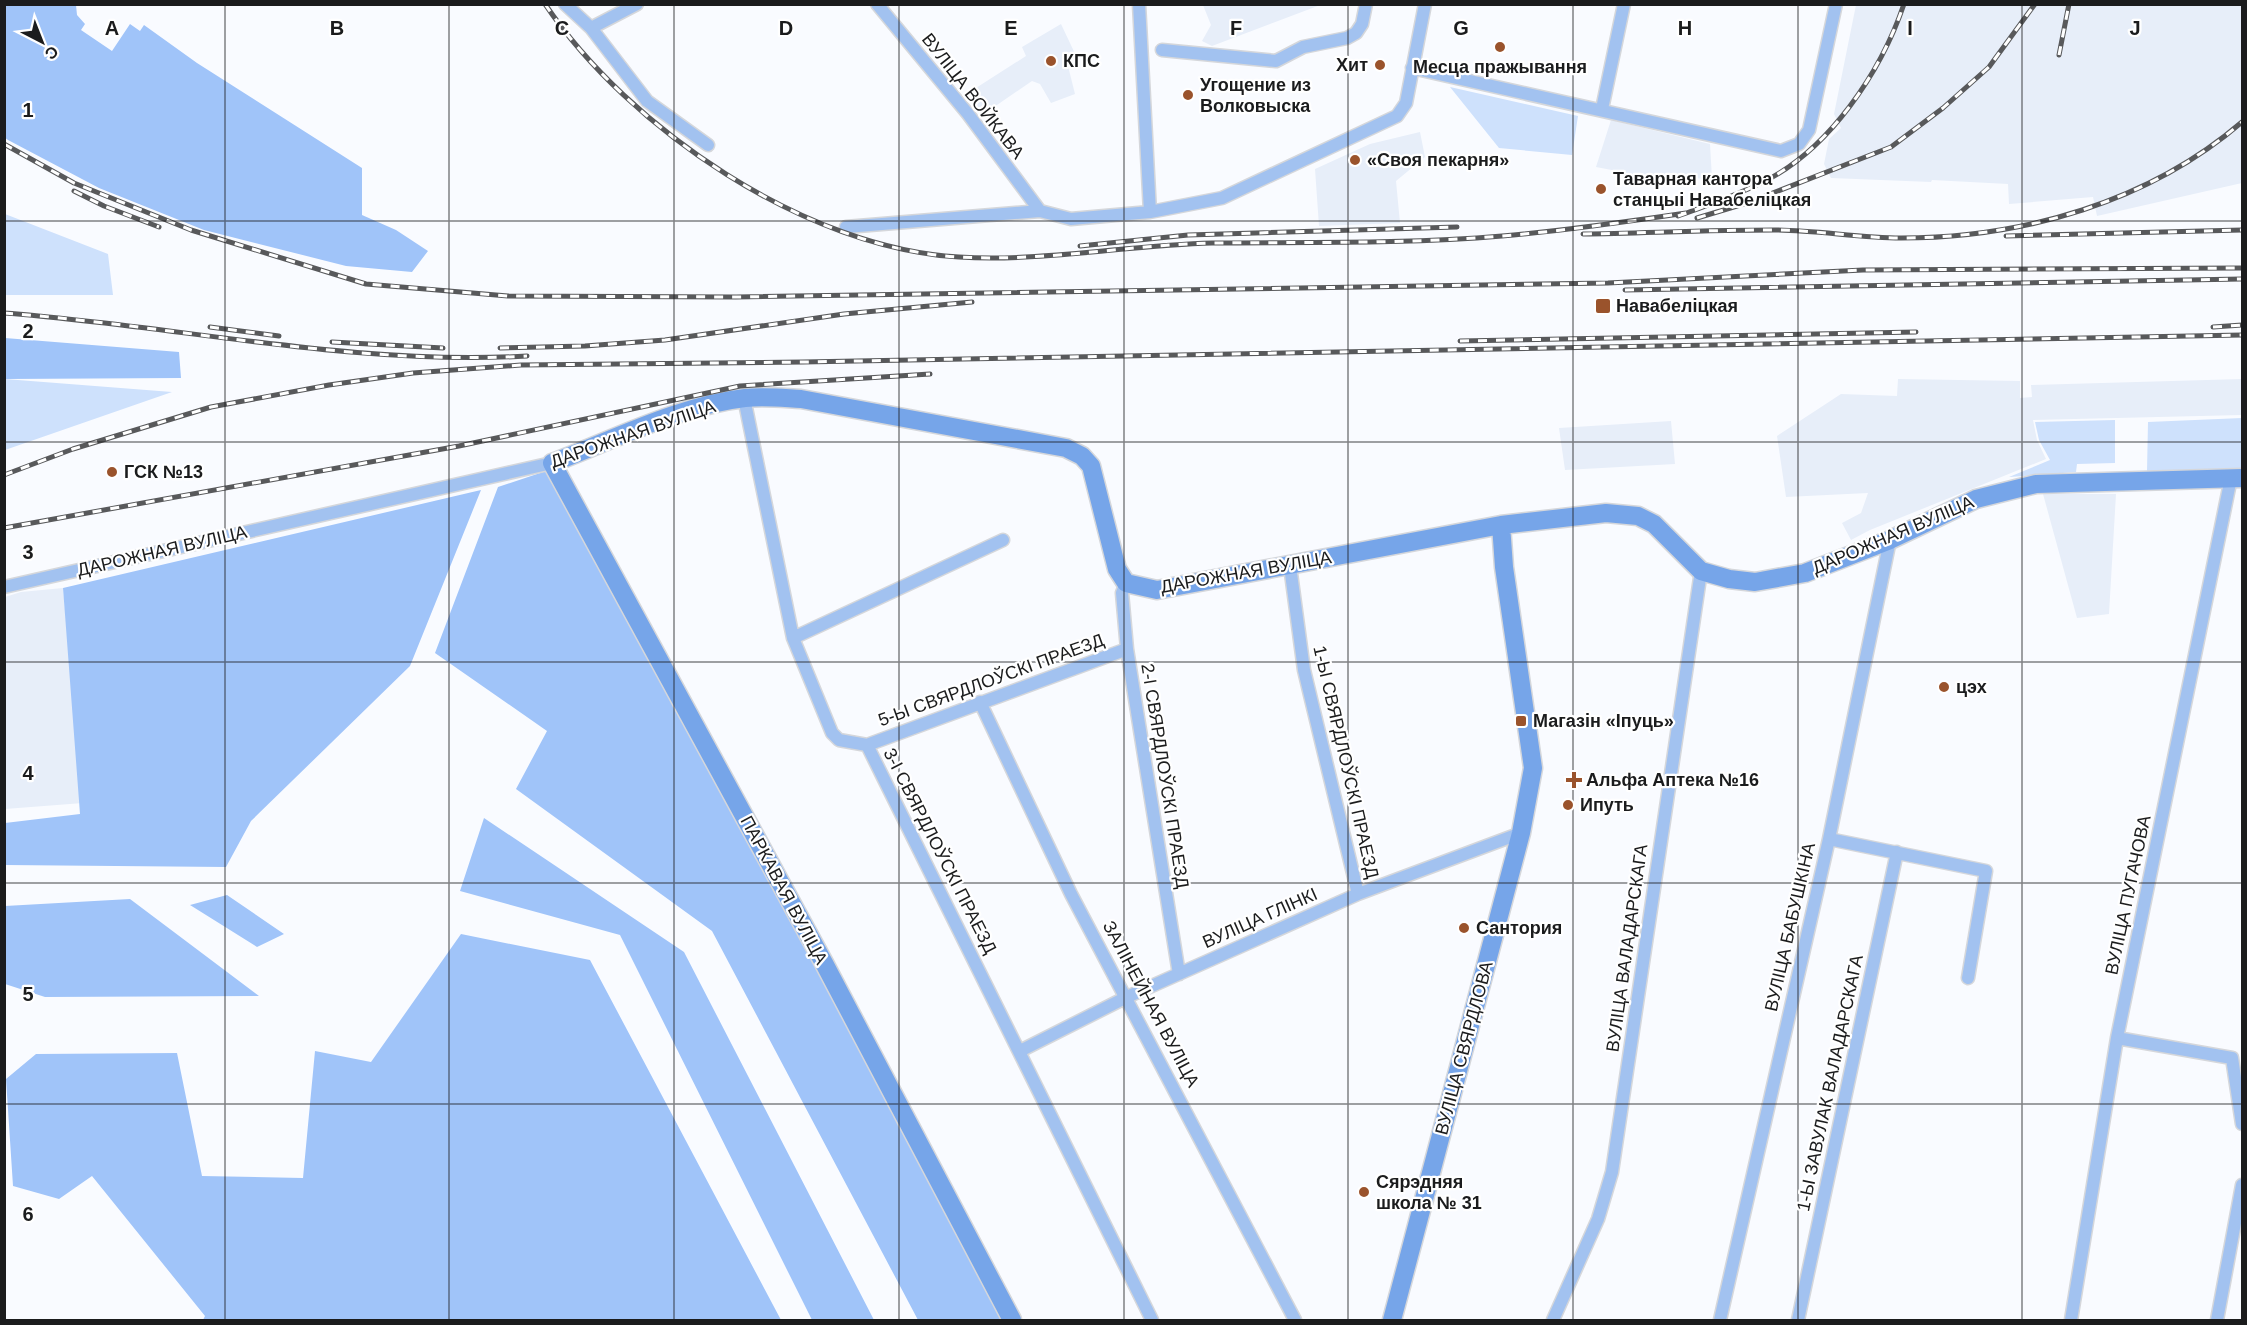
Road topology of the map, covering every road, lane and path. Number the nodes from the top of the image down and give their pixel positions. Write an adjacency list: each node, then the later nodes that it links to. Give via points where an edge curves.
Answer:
1 (565, 4): 9 (street)
2 (637, 4): 9 (street)
3 (877, 4): 14 (street, ВУЛІЦА ВОЙКАВА, via 968,114)
4 (1139, 4): 15 (street)
5 (1366, 4): 10 (street, via 1356,33 1303,46 1281,60)
6 (1425, 4): 11 (street)
7 (1624, 4): 12 (street)
8 (1836, 4): 12 (street, via 1809,130 1799,144 1780,151)
9 (591, 28): 13 (street, via 647,101)
10 (1162, 50)
11 (1412, 68): 12 (street); 15 (street, via 1406,103 1397,116 1222,198)
12 (1602, 110)
13 (708, 145)
14 (1040, 211): 15 (street, via 1071,219); 16 (street)
15 (1150, 212)
16 (846, 227)
17 (744, 398): 18 (street, ДАРОЖНАЯ ВУЛІЦА, via 693,409); 25 (street, ДАРОЖНАЯ ВУЛІЦА, via 801,399 1066,448 1091,466 1117,569); 27 (street, 3-І СВЯРДЛОЎСКІ ПРАЕЗД)
18 (552, 462): 26 (street, ДАРОЖНАЯ ВУЛІЦА); 42 (street, ПАРКАВАЯ ВУЛІЦА)
19 (2237, 478): 22 (street, ДАРОЖНАЯ ВУЛІЦА, via 2036,484 1976,499); 38 (street, ВУЛІЦА ПУГАЧОВА)
20 (1501, 525): 23 (street, ДАРОЖНАЯ ВУЛІЦА); 24 (street, ДАРОЖНАЯ ВУЛІЦА, via 1606,513 1638,516 1654,524); 31 (street, ВУЛІЦА СВЯРДЛОВА, via 1533,768)
21 (1003, 540): 27 (street)
22 (1890, 540): 24 (street, ДАРОЖНАЯ ВУЛІЦА, via 1786,578 1755,582); 32 (street, ВУЛІЦА БАБУШКІНА)
23 (1290, 566): 25 (street, ДАРОЖНАЯ ВУЛІЦА, via 1157,590); 34 (street, 1-Ы СВЯРДЛОЎСКІ ПРАЕЗД, via 1304,670)
24 (1701, 572): 46 (street, ВУЛІЦА ВАЛАДАРСКАГА, via 1612,1172 1598,1219)
25 (1126, 583): 28 (street, 2-І СВЯРДЛОЎСКІ ПРАЕЗД, via 1122,593)
26 (4, 587)
27 (793, 638): 30 (street, 3-І СВЯРДЛОЎСКІ ПРАЕЗД, via 832,733 839,740)
28 (1127, 649): 29 (street, 5-Ы СВЯРДЛОЎСКІ ПРАЕЗД); 35 (street, 2-І СВЯРДЛОЎСКІ ПРАЕЗД)
29 (980, 702): 30 (street, 5-Ы СВЯРДЛОЎСКІ ПРАЕЗД); 37 (street, ЗАЛІНЕЙНАЯ ВУЛІЦА, via 1071,894)
30 (867, 745): 39 (street, 3-І СВЯРДЛОЎСКІ ПРАЕЗД)
31 (1521, 833): 34 (street, ВУЛІЦА ГЛІНКІ); 45 (street, ВУЛІЦА СВЯРДЛОВА)
32 (1829, 839): 33 (street); 47 (street, ВУЛІЦА БАБУШКІНА)
33 (1898, 852): 36 (street, via 1986,870); 48 (street, 1-Ы ЗАВУЛАК ВАЛАДАРСКАГА)
34 (1358, 894): 35 (street, ВУЛІЦА ГЛІНКІ)
35 (1179, 974): 37 (street, ВУЛІЦА ГЛІНКІ)
36 (1968, 978)
37 (1127, 997): 39 (street, ВУЛІЦА ГЛІНКІ); 44 (street, ЗАЛІНЕЙНАЯ ВУЛІЦА)
38 (2117, 1038): 40 (street, via 2232,1058); 49 (street, ВУЛІЦА ПУГАЧОВА)
39 (1020, 1052): 43 (street, 3-І СВЯРДЛОЎСКІ ПРАЕЗД)
40 (2242, 1124)
41 (2242, 1185): 50 (street)
42 (1012, 1320)
43 (1152, 1320)
44 (1295, 1320)
45 (1392, 1320)
46 (1553, 1320)
47 (1720, 1320)
48 (1798, 1320)
49 (2071, 1320)
50 (2217, 1320)

